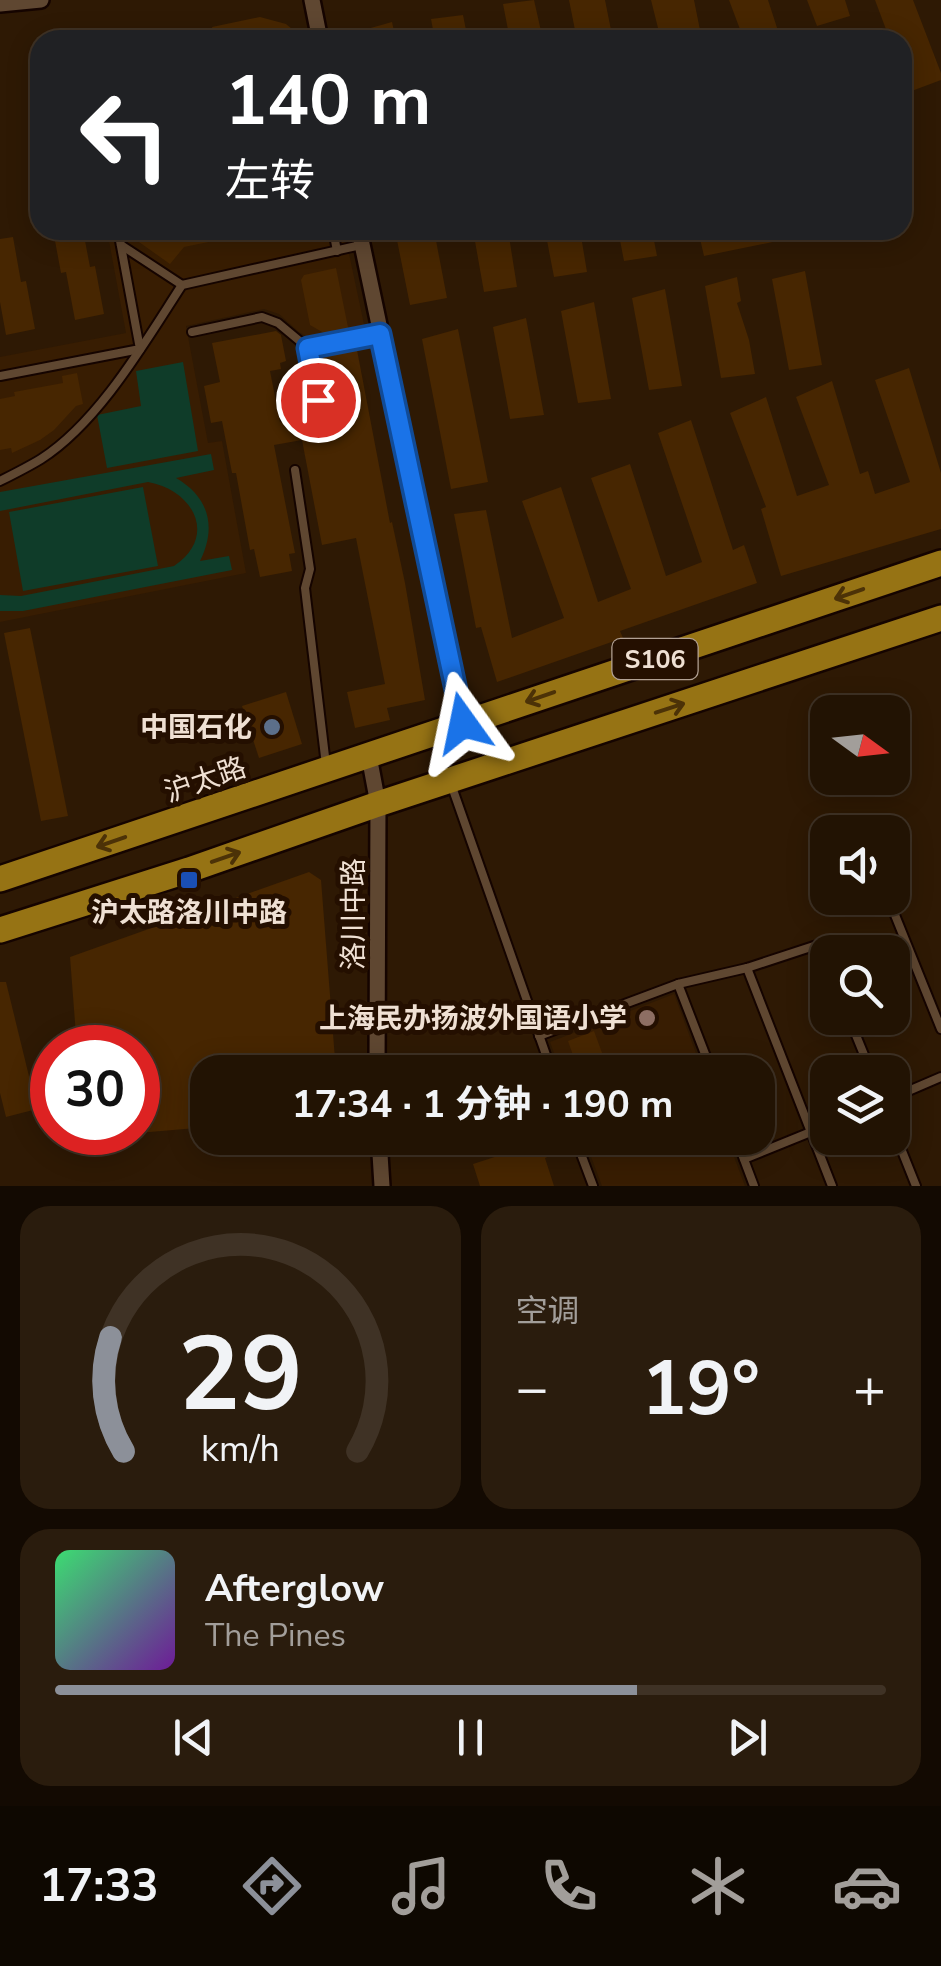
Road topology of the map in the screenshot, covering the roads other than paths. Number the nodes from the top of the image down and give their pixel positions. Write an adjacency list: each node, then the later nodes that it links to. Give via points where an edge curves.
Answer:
1 (42, 0): 3 (street)
2 (312, 0): 4 (street)
3 (0, 4)
4 (318, 30)
5 (120, 240): 9 (lane)
6 (334, 240): 10 (lane)
7 (356, 240): 10 (lane)
8 (360, 240): 13 (street)
9 (121, 245): 11 (lane); 15 (lane)
10 (337, 251): 11 (lane)
11 (182, 286): 15 (lane)
12 (192, 332): 14 (lane, via 262,318)
13 (380, 334): 14 (lane); 22 (street)
14 (308, 348): 17 (lane)
15 (140, 349): 16 (lane); 19 (lane, via 76,429 44,458)
16 (0, 376)
17 (318, 400)
18 (295, 470): 24 (lane)
19 (0, 481)
20 (941, 563): 22 (main road, 沪太路 / S106, one-way to 22)
21 (941, 618): 25 (main road, S106, one-way to 21)
22 (463, 723): 23 (main road, 沪太路 / S106)
23 (369, 756): 24 (main road, 沪太路 / S106); 26 (street, 洛川中路)
24 (327, 770): 27 (main road, 沪太路 / S106, one-way to 27)
25 (450, 782): 26 (main road, S106); 34 (lane)
26 (378, 804): 29 (main road, S106, one-way to 26); 35 (street, 洛川中路)
27 (0, 879)
28 (895, 915): 33 (lane)
29 (0, 930)
30 (810, 947): 31 (lane)
31 (747, 968): 32 (lane); 40 (lane)
32 (678, 984): 34 (lane); 37 (lane)
33 (941, 1029)
34 (539, 1036): 36 (lane)
35 (377, 1055)
36 (546, 1055)
37 (705, 1055)
38 (941, 1077): 39 (lane)
39 (910, 1090)
40 (810, 1129)
41 (810, 1132): 47 (lane)
42 (380, 1155): 48 (street)
43 (582, 1155): 49 (lane)
44 (742, 1155): 47 (lane)
45 (820, 1155): 51 (lane)
46 (904, 1155): 52 (lane)
47 (744, 1159): 50 (lane)
48 (382, 1186)
49 (593, 1186)
50 (754, 1186)
51 (832, 1186)
52 (916, 1186)

